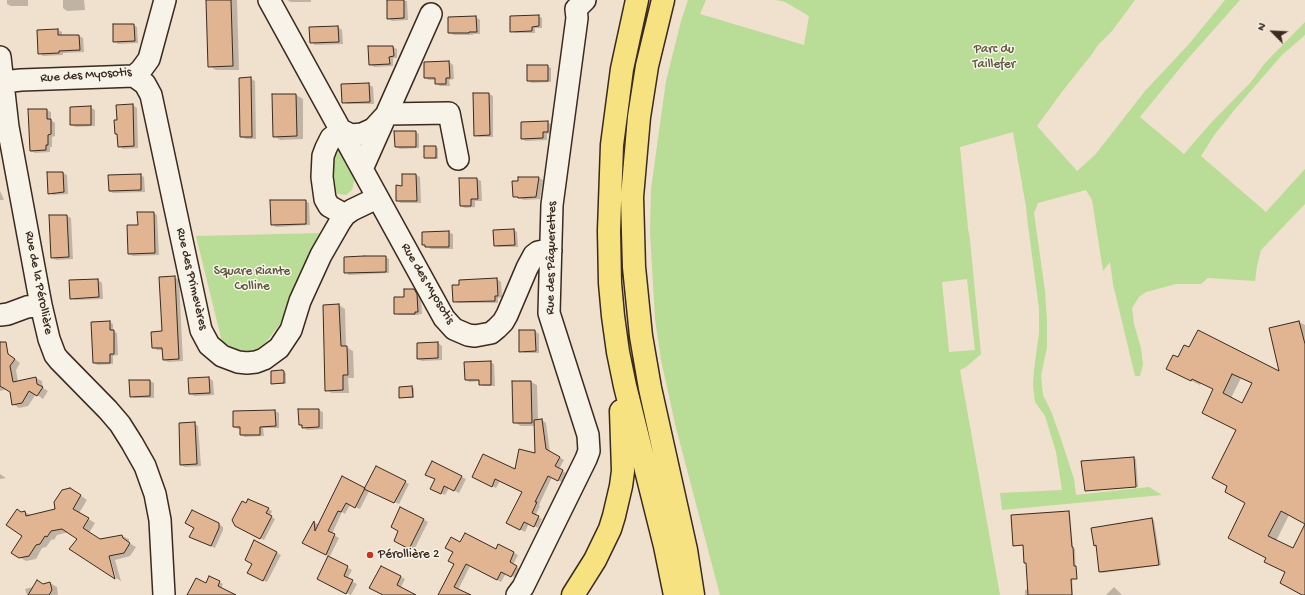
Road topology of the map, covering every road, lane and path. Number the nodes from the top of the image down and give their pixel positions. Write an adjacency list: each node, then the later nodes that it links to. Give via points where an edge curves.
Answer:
1 (165, 0): 8 (street, Rue des Myosotis, via 150,60)
2 (269, 0): 11 (street, Rue des Myosotis)
3 (638, 0): 19 (highway, via 622,69 610,172 609,255)
4 (576, 3): 16 (street, Rue des Pâquerettes, via 577,18 552,205)
5 (662, 4): 20 (highway, via 647,66 639,117 632,230 641,336)
6 (430, 14): 10 (street)
7 (0, 57): 9 (street, Rue de la Pérollière)
8 (134, 76): 9 (street, Rue des Myosotis); 15 (street, Rue des Primevères, via 145,84 151,95 202,330 209,345 222,356 238,362 256,362 279,348 291,330 300,301 321,255)
9 (3, 82): 17 (street, Rue de la Pérollière, via 8,127)
10 (387, 114): 11 (street, via 373,129 362,134 351,135); 12 (street, via 449,113); 13 (street)
11 (341, 130): 13 (street, Rue des Myosotis); 15 (street, via 331,138 326,148 322,177 325,199 329,206)
12 (458, 159)
13 (362, 169): 14 (street, Rue des Myosotis)
14 (377, 198): 15 (street, Rue des Primevères); 16 (street, Rue des Myosotis, via 444,318 454,329 468,335 483,335 503,322 534,255 538,252)
15 (345, 215)
16 (551, 251): 22 (street, Rue des Pâquerettes, via 549,313 588,435 589,451)
17 (41, 305): 18 (street); 21 (street, Rue de la Pérollière, via 55,355 120,424 145,466 155,494 160,520)
18 (0, 314)
19 (618, 352): 23 (highway, via 623,458 621,486 614,516 603,544); 24 (highway)
20 (664, 454): 25 (highway, via 686,550); 26 (highway)
21 (164, 595)
22 (517, 595)
23 (573, 595)
24 (675, 595)
25 (693, 595)
26 (708, 595)

